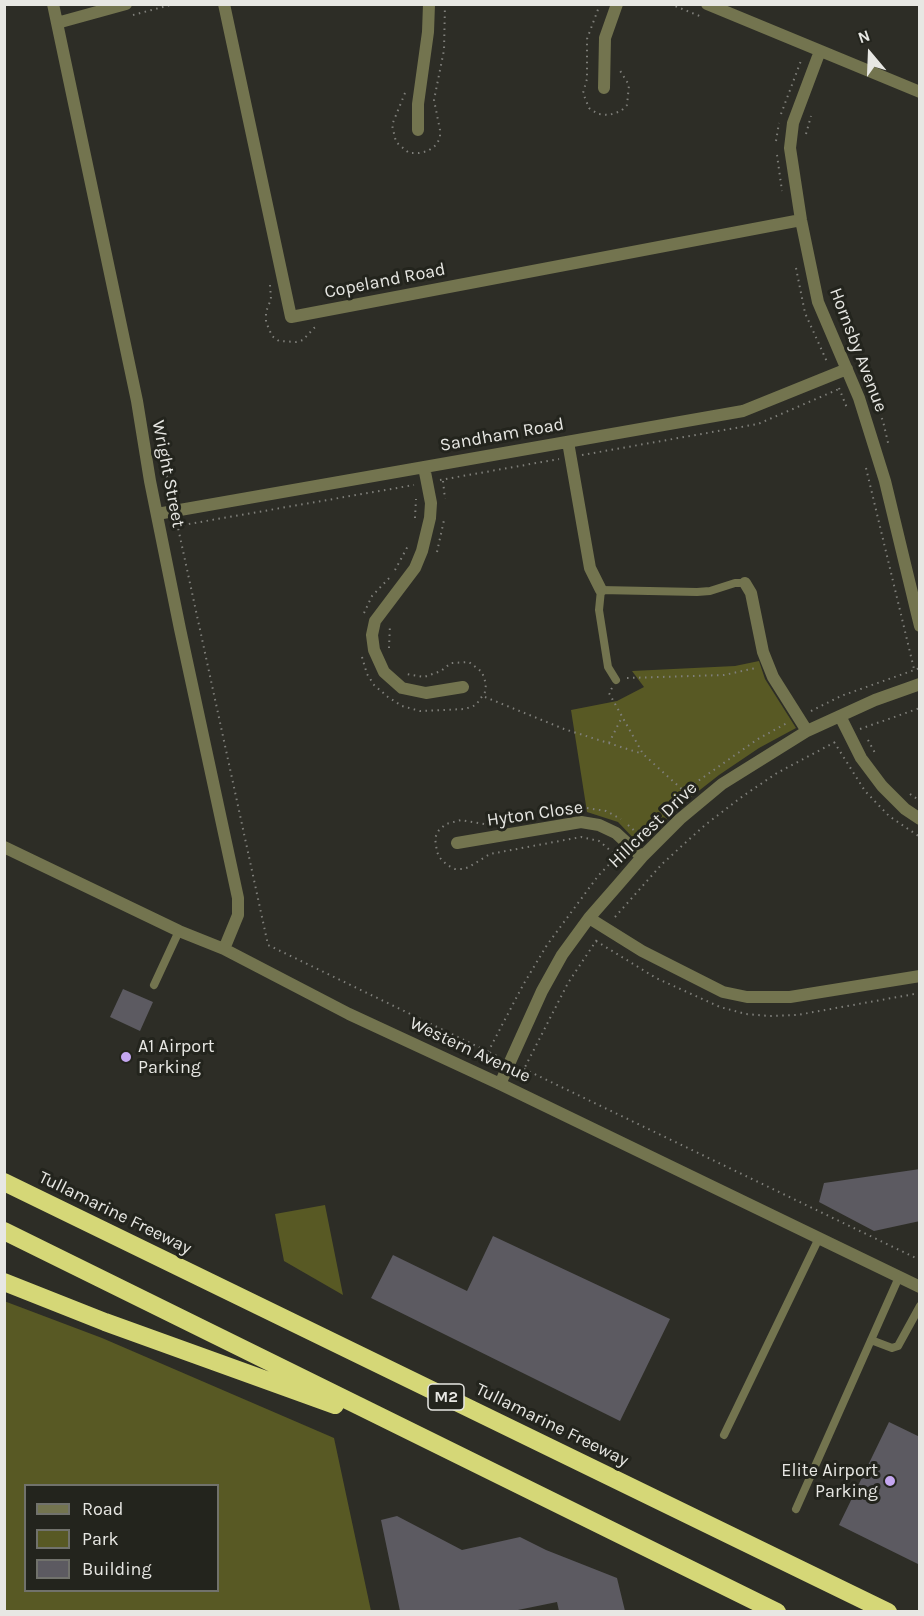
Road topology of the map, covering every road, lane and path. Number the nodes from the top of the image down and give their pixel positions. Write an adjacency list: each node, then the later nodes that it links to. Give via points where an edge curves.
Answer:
1 (53, 4): 7 (street, Wright Street)
2 (126, 4): 7 (street)
3 (224, 4): 14 (street, Copeland Road, via 291,317)
4 (429, 4): 12 (street)
5 (617, 4): 9 (street, via 605,38)
6 (707, 4): 8 (street)
7 (57, 23): 27 (street, Wright Street)
8 (820, 51): 10 (street); 14 (street, Hornsby Avenue, via 793,123 790,148)
9 (604, 88)
10 (920, 92)
11 (813, 109): 13 (path)
12 (418, 130)
13 (804, 141)
14 (801, 220): 17 (street, Hornsby Avenue, via 818,302)
15 (269, 282): 16 (path, via 271,299 266,322 272,336 279,341 296,342)
16 (321, 325)
17 (847, 369): 20 (street, Sandham Road, via 743,411); 36 (street, Hornsby Avenue, via 885,481)
18 (874, 400): 21 (path)
19 (156, 430): 26 (path)
20 (568, 442): 22 (street, Sandham Road); 33 (street, via 590,568)
21 (891, 456)
22 (424, 467): 26 (street, Sandham Road); 43 (street, via 431,503 428,531 415,568 375,621 374,650 384,672 402,688 426,693)
23 (443, 480): 25 (path)
24 (416, 495): 29 (path)
25 (446, 504)
26 (174, 511): 27 (street, Sandham Road); 69 (path, via 268,945)
27 (157, 514): 66 (street, Wright Street, via 238,898 238,915)
28 (445, 514): 31 (path)
29 (414, 527)
30 (412, 535): 35 (path, via 401,561 372,596)
31 (434, 557)
32 (745, 583): 33 (lane, via 697,592); 39 (street, via 751,592)
33 (601, 590): 41 (lane, via 599,610 606,656)
34 (394, 617): 38 (path, via 388,632)
35 (362, 618)
36 (920, 626)
37 (360, 650): 44 (path, via 374,685 402,706 420,711 465,710)
38 (390, 652)
39 (768, 665): 41 (path, via 724,675); 49 (street)
40 (403, 672): 44 (path, via 424,677 451,663 469,662 482,672 486,684)
41 (616, 680): 47 (path, via 609,693)
42 (920, 684): 46 (street, Hillcrest Drive)
43 (463, 687)
44 (484, 697): 51 (path)
45 (920, 708): 48 (path)
46 (840, 716): 49 (street, Hillcrest Drive); 50 (street)
47 (622, 717): 51 (path); 52 (path)
48 (862, 729): 50 (path); 53 (path)
49 (807, 731): 60 (street, Hillcrest Drive, via 722,784)
50 (849, 734): 57 (street, via 882,786); 61 (path, via 742,796 662,864)
51 (609, 743): 52 (path)
52 (643, 754): 54 (path)
53 (876, 754)
54 (685, 792)
55 (910, 793): 56 (path)
56 (920, 801)
57 (920, 819)
58 (457, 843): 60 (street, Hyton Close, via 581,822 616,833)
59 (4, 846): 65 (street, Western Avenue)
60 (642, 857): 62 (street, Hillcrest Drive)
61 (615, 917): 63 (path); 64 (path)
62 (589, 918): 64 (street); 69 (street, Hillcrest Drive, via 542,991)
63 (621, 921)
64 (605, 928): 67 (street, via 723,992 747,997 790,997); 70 (path, via 568,983)
65 (178, 931): 66 (street, Western Avenue); 68 (lane)
66 (224, 949): 71 (street, Western Avenue, via 349,1014)
67 (920, 976)
68 (154, 985)
69 (510, 1063): 70 (path); 71 (street, Hillcrest Drive)
70 (524, 1069): 75 (path)
71 (500, 1084): 74 (street, Western Avenue)
72 (4, 1182): 85 (highway, Tullamarine Freeway / M2)
73 (4, 1231): 82 (highway, M2)
74 (819, 1238): 76 (street, Western Avenue); 81 (lane)
75 (920, 1260)
76 (899, 1277): 78 (street, Western Avenue); 80 (lane)
77 (4, 1282): 82 (highway)
78 (920, 1287)
79 (920, 1306): 80 (lane, via 898,1346 892,1348)
80 (871, 1340): 83 (lane)
81 (724, 1435)
82 (421, 1437): 84 (highway, M2)
83 (796, 1509)
84 (777, 1611)
85 (888, 1611)

